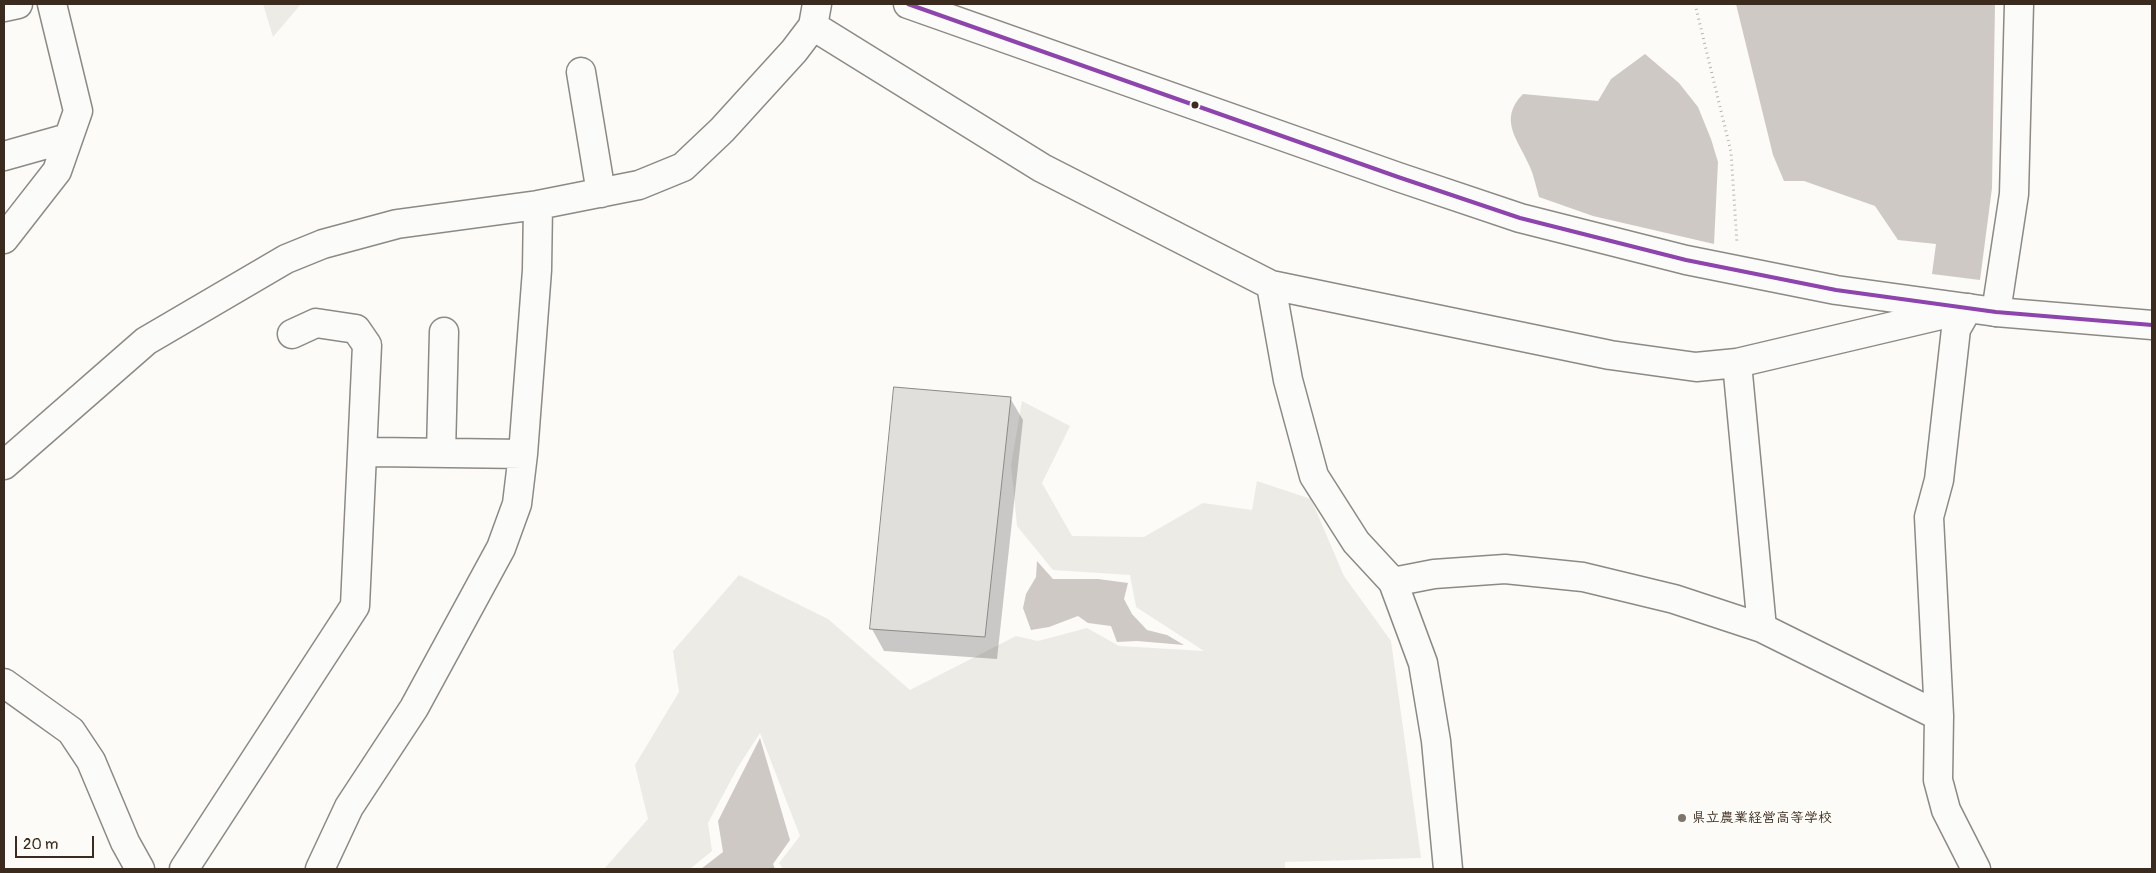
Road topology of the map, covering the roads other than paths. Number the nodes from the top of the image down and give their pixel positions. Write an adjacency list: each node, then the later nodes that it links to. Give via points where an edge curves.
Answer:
1 (18, 4): 5 (street)
2 (52, 4): 8 (street, via 78,111)
3 (908, 4): 14 (street, via 1520,218 1686,260 1836,290)
4 (2019, 4): 15 (street, via 2014,194)
5 (4, 7)
6 (815, 15): 10 (street, via 794,51 722,130 683,167 639,185); 13 (street, via 1042,168)
7 (581, 72): 10 (street)
8 (68, 138): 9 (street); 12 (street, via 57,171)
9 (4, 156)
10 (601, 193): 11 (street)
11 (538, 205): 22 (street, via 537,270); 23 (street, via 397,224 323,244 286,259 146,341)
12 (4, 239)
13 (1271, 285): 19 (street, via 1610,356 1696,366); 24 (street, via 1288,380 1314,476 1356,542)
14 (1968, 308): 15 (street); 19 (street); 27 (street, via 1956,328 1939,480 1929,516)
15 (1996, 312): 16 (street)
16 (2152, 325)
17 (444, 332): 21 (street)
18 (292, 334): 29 (street, via 316,323 341,326 356,329 367,345 355,606)
19 (1737, 363): 25 (street)
20 (375, 452): 21 (street)
21 (441, 453): 22 (street)
22 (523, 454): 30 (street, via 517,504 501,548 414,708 349,807)
23 (4, 465)
24 (1393, 582): 25 (street, via 1434,574 1505,569 1583,577 1674,599); 31 (street, via 1423,663 1436,741)
25 (1762, 628): 27 (street)
26 (4, 683): 28 (street, via 71,731 91,761 125,842)
27 (1939, 716): 32 (street, via 1938,780 1946,810)
28 (140, 869)
29 (184, 869)
30 (320, 869)
31 (1448, 869)
32 (1976, 869)

